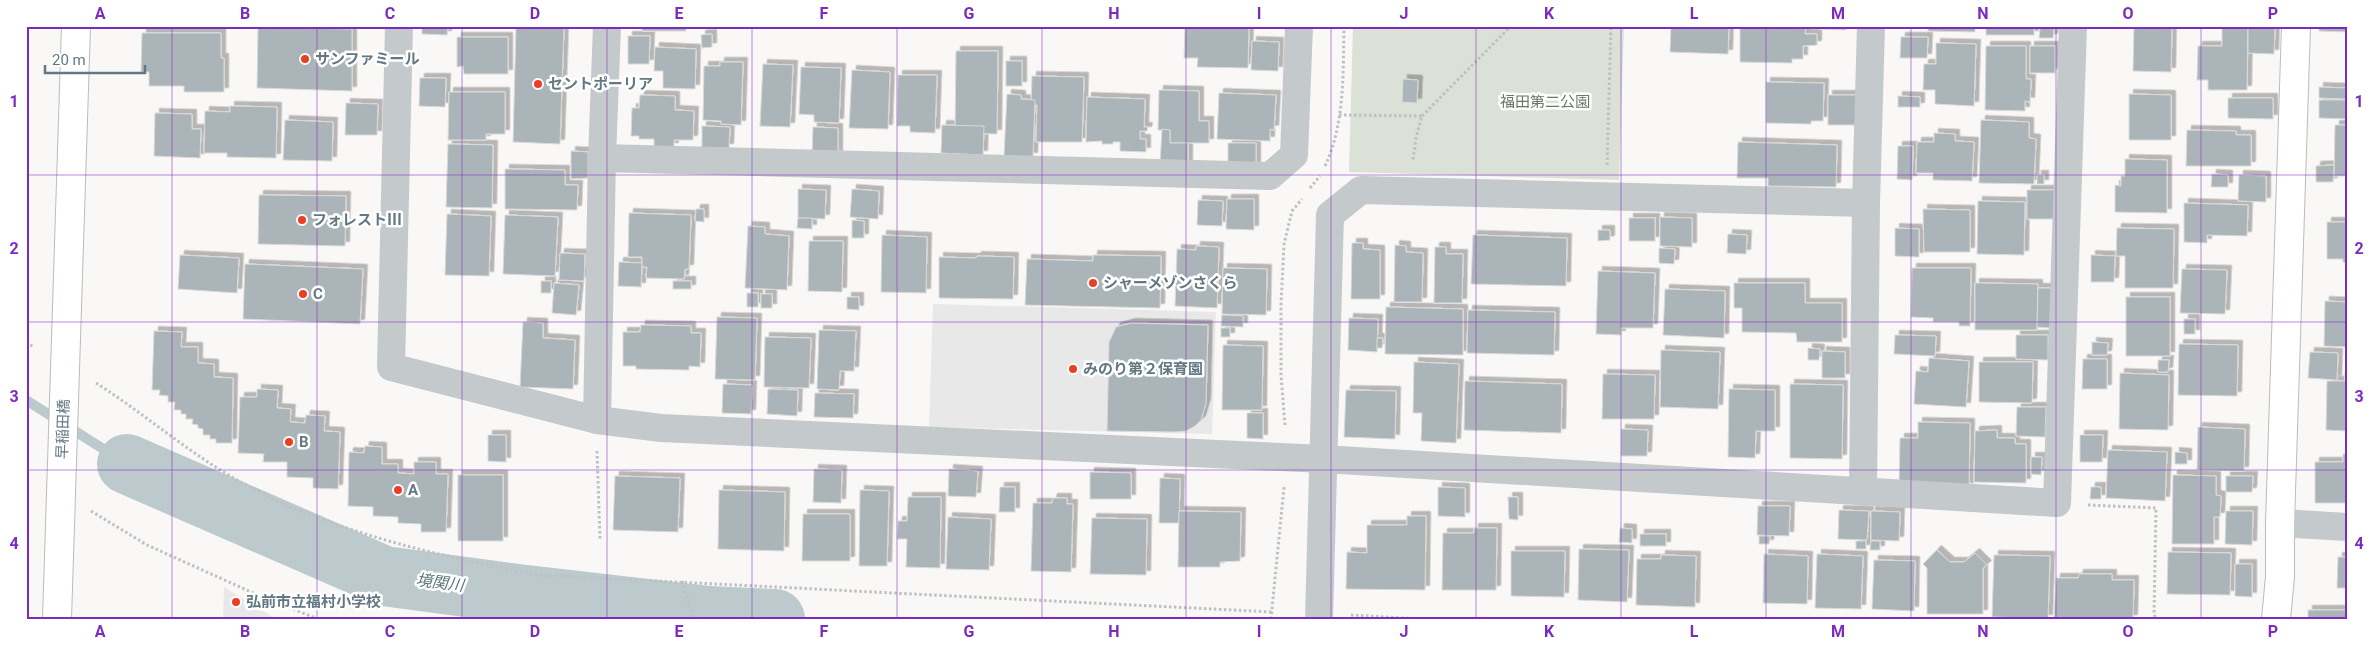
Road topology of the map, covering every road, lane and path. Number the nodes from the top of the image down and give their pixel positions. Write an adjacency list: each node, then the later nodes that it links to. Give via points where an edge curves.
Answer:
1 (76, 26): 16 (street, 早稲田橋)
2 (399, 26): 17 (street, via 391,367)
3 (607, 26): 12 (street)
4 (1299, 26): 12 (street, via 1294,155 1270,176)
5 (1511, 26): 11 (path)
6 (1611, 26): 14 (path)
7 (1872, 26): 15 (street)
8 (2073, 26): 22 (street)
9 (2296, 26): 23 (street)
10 (1339, 115): 11 (path)
11 (1422, 116): 13 (path, via 1416,138)
12 (602, 158): 17 (street)
13 (1411, 191): 14 (street); 18 (street, via 1361,190 1330,215)
14 (1606, 196): 15 (street)
15 (1866, 204): 21 (street)
16 (64, 372): 20 (street, 早稲田橋); 26 (path, via 116,396 194,454 250,487 320,519 381,540 536,575)
17 (596, 420): 18 (street, via 661,428); 25 (path)
18 (1323, 459): 21 (street); 28 (street)
19 (1284, 482): 27 (path)
20 (61, 485): 29 (street, 早稲田橋); 30 (path, via 147,545)
21 (1863, 492): 22 (street)
22 (2057, 503): 34 (path, via 2156,508)
23 (2280, 523): 24 (street); 35 (street)
24 (2347, 528)
25 (600, 539)
26 (682, 581): 27 (path); 31 (path)
27 (1272, 612): 32 (path)
28 (1320, 616): 33 (path)
29 (57, 619)
30 (318, 619)
31 (694, 619)
32 (1271, 619)
33 (1420, 619)
34 (2156, 619)
35 (2276, 619)

